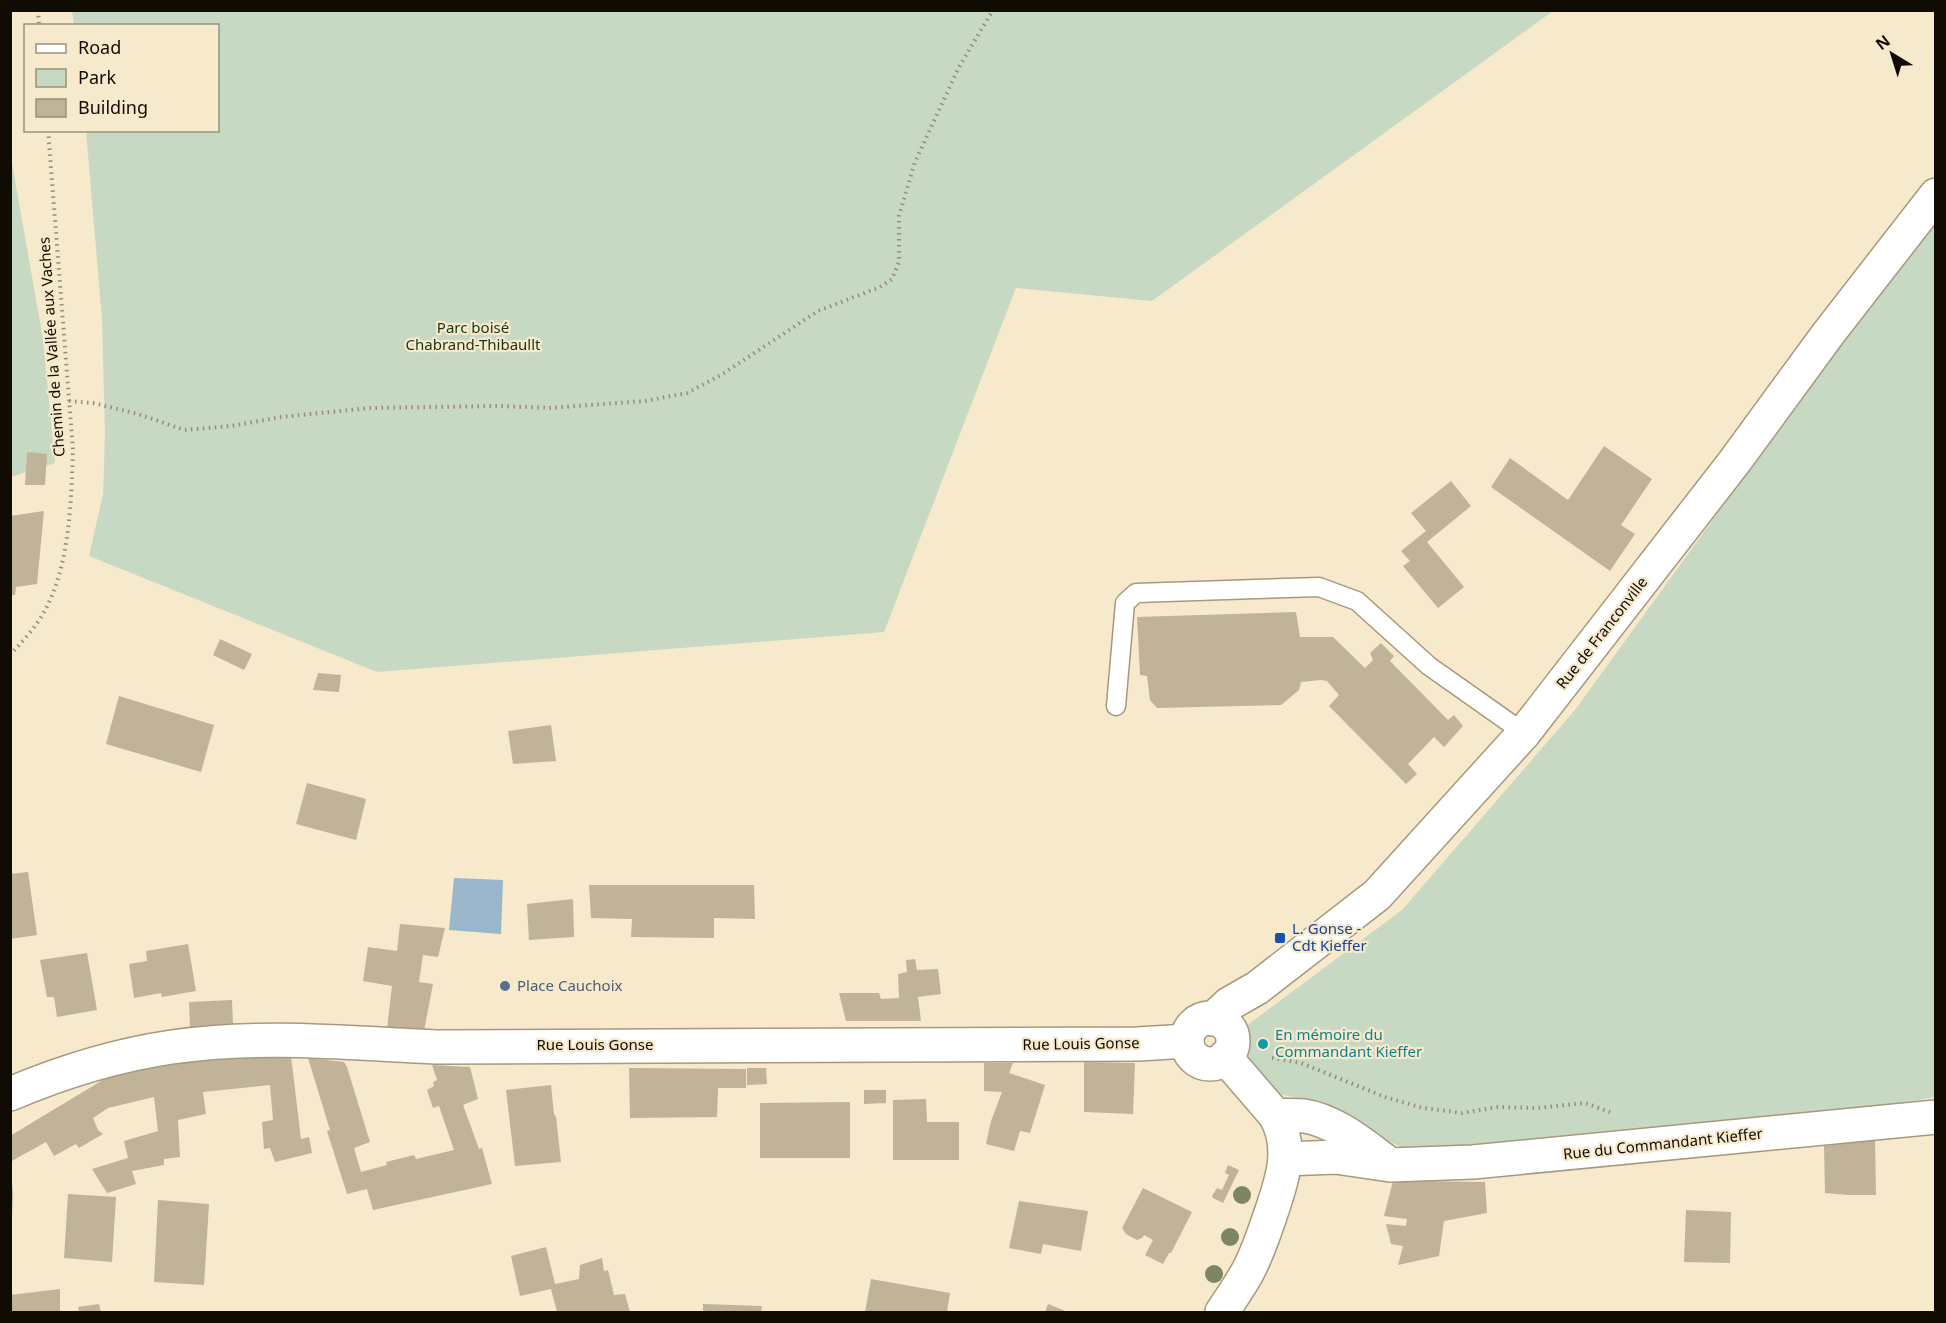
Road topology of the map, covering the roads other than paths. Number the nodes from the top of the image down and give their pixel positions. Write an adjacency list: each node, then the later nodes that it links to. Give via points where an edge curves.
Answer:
1 (1935, 195): 3 (street, Rue de Franconville)
2 (1116, 706): 3 (lane, via 1125,603 1136,593 1319,587 1357,601 1429,666)
3 (1524, 733): 4 (street, Rue de Franconville, via 1377,895 1257,988 1248,1005)
4 (1222, 1034): 5 (street, Rue de Franconville, via 1202,1019 1190,1029); 7 (street)
5 (1187, 1041): 6 (street, Rue Louis Gonse, via 1138,1044 513,1038 436,1047 246,1041 172,1047 102,1061)
6 (10, 1094)
7 (1275, 1115): 9 (street, via 1285,1141); 10 (street, via 1306,1116 1324,1123)
8 (1935, 1117): 10 (street, Rue du Commandant Kieffer, via 1473,1162)
9 (1285, 1159): 10 (street, Rue du Commandant Kieffer, via 1336,1157); 11 (street, via 1282,1185 1263,1239)
10 (1390, 1165)
11 (1222, 1312)

